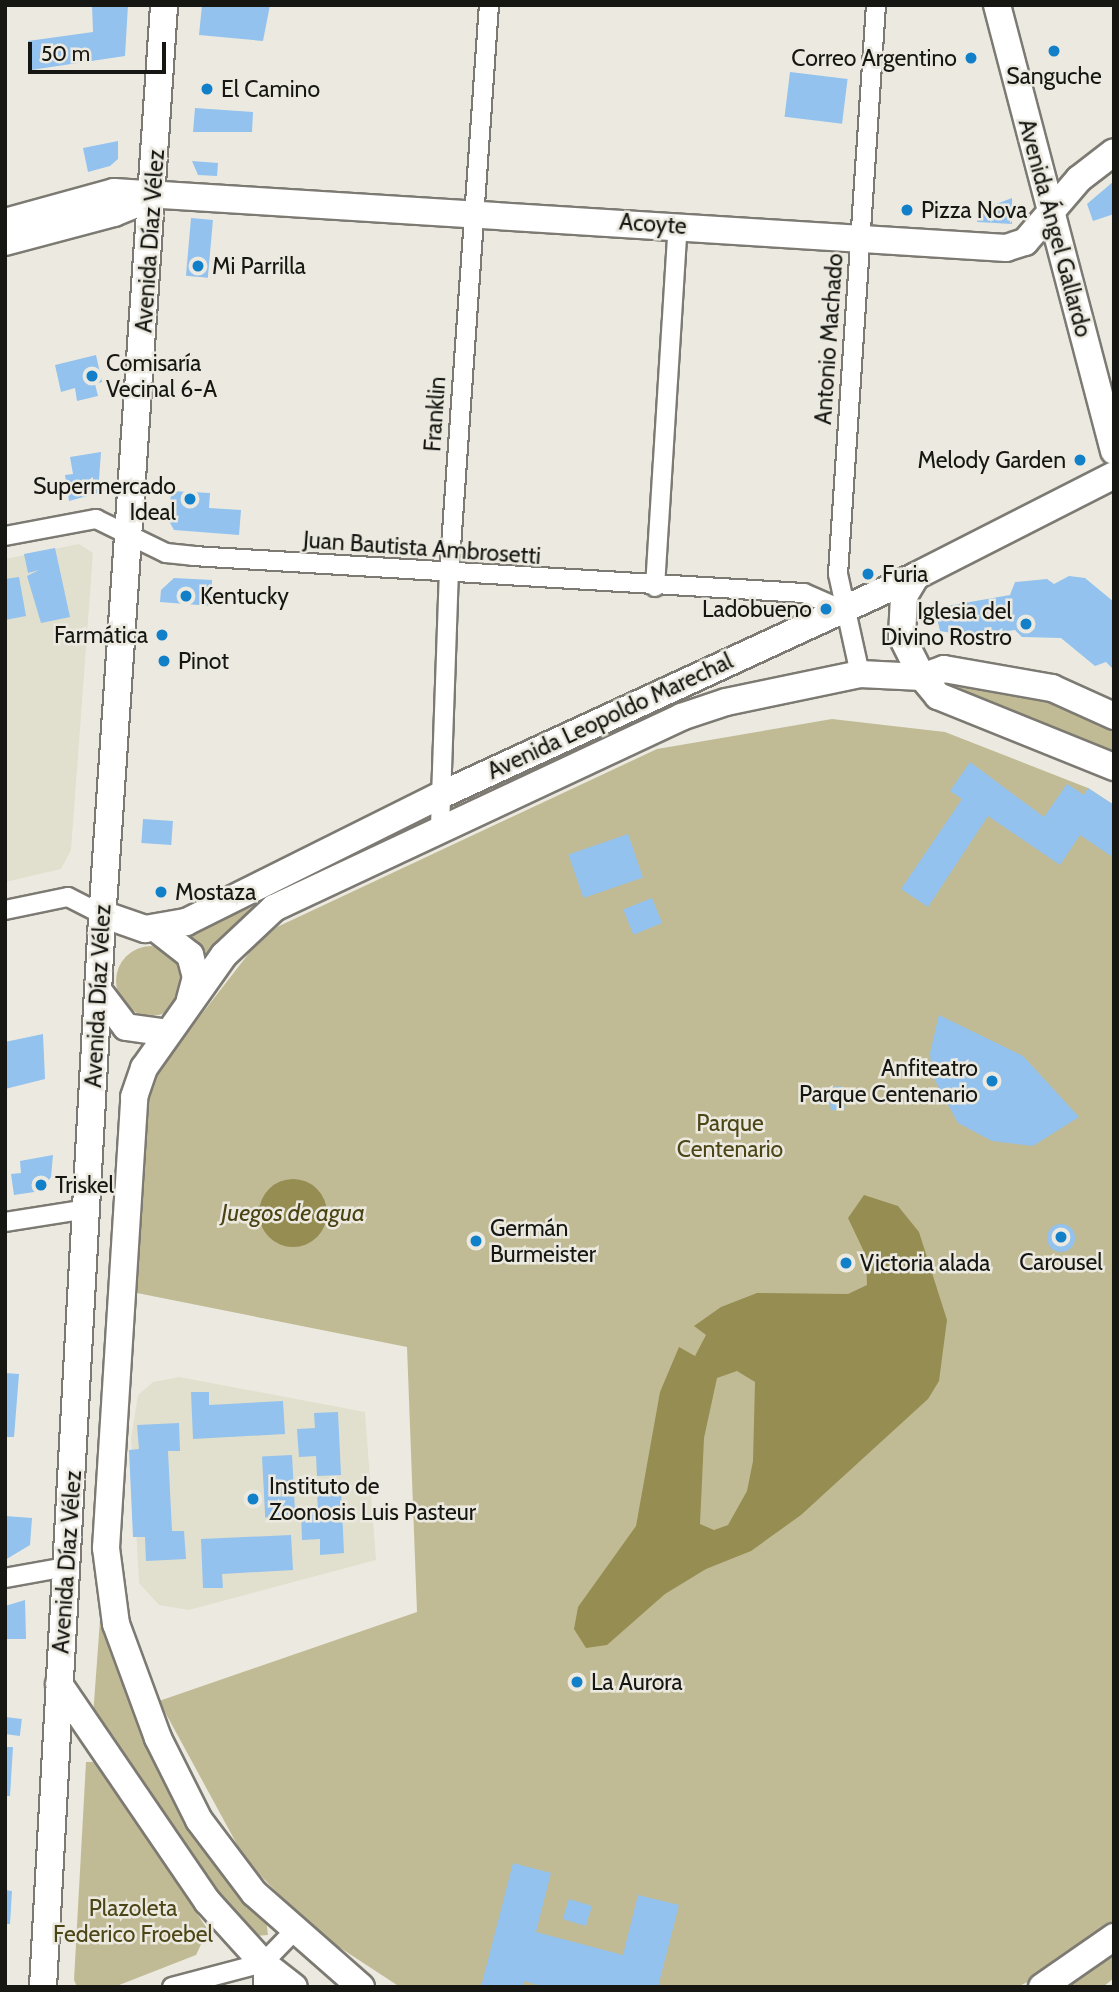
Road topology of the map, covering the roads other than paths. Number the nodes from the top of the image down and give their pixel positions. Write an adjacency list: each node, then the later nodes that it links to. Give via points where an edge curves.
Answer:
1 (164, 5): 6 (main road, Avenida Díaz Vélez)
2 (489, 5): 8 (street, Franklin)
3 (876, 5): 11 (street, Antonio Machado)
4 (998, 5): 7 (main road, Avenida Ángel Gallardo)
5 (1114, 152): 7 (main road, Acoyte)
6 (152, 197): 8 (main road, Acoyte); 9 (main road, Acoyte, via 114,192); 12 (main road, via 114,214); 16 (main road, Avenida Díaz Vélez)
7 (1049, 211): 11 (main road, Acoyte, via 1025,242 1006,247); 13 (main road, Avenida Ángel Gallardo)
8 (473, 212): 10 (main road, Acoyte); 17 (street, Franklin)
9 (5, 222)
10 (678, 225): 11 (main road, Acoyte); 19 (street)
11 (861, 239): 20 (street, Antonio Machado, via 838,574)
12 (5, 242)
13 (1114, 451)
14 (1114, 475): 18 (main road, Avenida Leopoldo Marechal)
15 (5, 536): 16 (street, Juan Bautista Ambrosetti, via 96,519)
16 (130, 537): 17 (street, Juan Bautista Ambrosetti, via 166,553); 28 (main road, Avenida Díaz Vélez)
17 (449, 575): 19 (street, Juan Bautista Ambrosetti); 25 (street, Franklin)
18 (916, 576): 20 (main road, Avenida Leopoldo Marechal); 22 (main road, via 907,588 900,621 905,646)
19 (655, 587): 20 (street, Juan Bautista Ambrosetti, via 804,593)
20 (841, 609): 21 (street, Antonio Machado); 25 (main road, Avenida Leopoldo Marechal)
21 (860, 674): 22 (main road, Avenida Leopoldo Marechal); 26 (main road, Avenida Leopoldo Marechal, via 726,702 681,718)
22 (922, 677): 23 (main road, Avenida Leopoldo Marechal, via 944,669 992,674 1052,688); 24 (main road, via 957,708 1030,729)
23 (1114, 716)
24 (1114, 768)
25 (441, 795): 26 (street, Franklin); 29 (main road, Avenida Leopoldo Marechal, via 202,915)
26 (440, 828): 31 (main road, Avenida Leopoldo Marechal, via 262,916 224,955)
27 (5, 910): 28 (street, via 68,897)
28 (102, 914): 29 (main road, Avenida Leopoldo Marechal, via 128,926); 30 (main road, Avenida Díaz Vélez)
29 (158, 930): 31 (main road, via 184,946 194,964 196,983)
30 (98, 990): 32 (main road, via 121,1023 139,1033); 34 (main road, Avenida Díaz Vélez)
31 (187, 1008): 32 (main road, Avenida Leopoldo Marechal)
32 (167, 1033): 33 (main road, Avenida Díaz Vélez, via 136,1084)
33 (130, 1176): 34 (main road); 38 (main road, Avenida Díaz Vélez, via 106,1548)
34 (87, 1209): 35 (street); 36 (main road, Avenida Díaz Vélez)
35 (5, 1222)
36 (66, 1567): 37 (street); 38 (main road, via 93,1575); 39 (main road, Avenida Díaz Vélez)
37 (5, 1578)
38 (112, 1605): 40 (main road, via 145,1705 199,1820 254,1892)
39 (59, 1684): 42 (main road, via 187,1874); 43 (main road, Avenida Díaz Vélez)
40 (294, 1931): 42 (street); 46 (main road)
41 (1114, 1937): 47 (main road)
42 (263, 1975): 44 (street); 45 (main road)
43 (43, 1987)
44 (172, 1987)
45 (294, 1987)
46 (360, 1987)
47 (1042, 1987)

